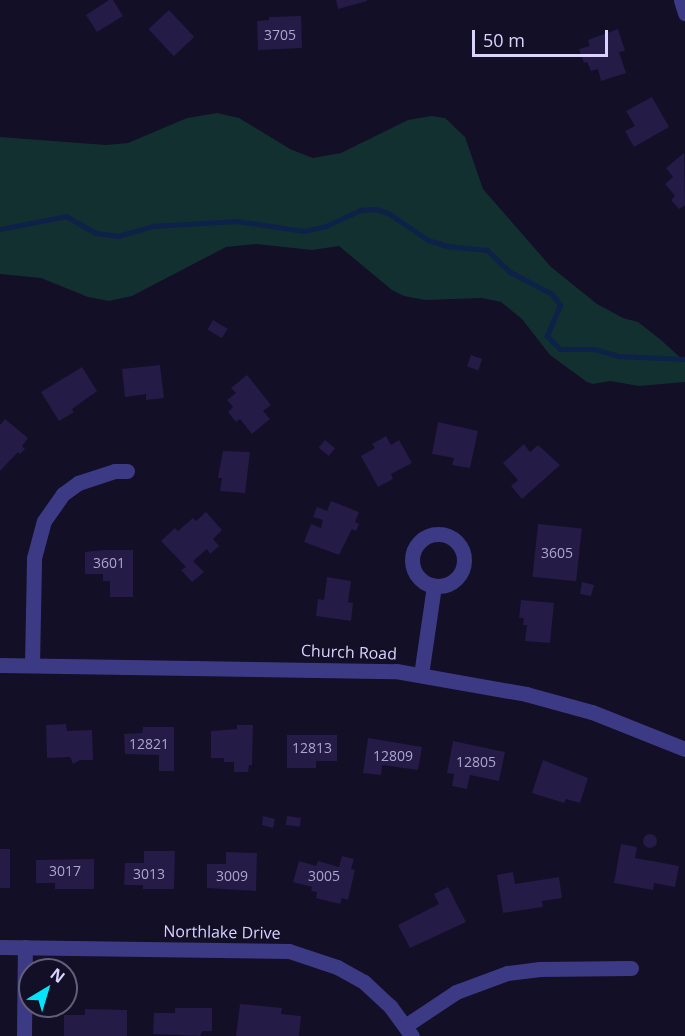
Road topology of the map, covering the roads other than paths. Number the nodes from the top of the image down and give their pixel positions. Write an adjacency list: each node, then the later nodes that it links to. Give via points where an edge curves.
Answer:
1 (681, 0): 2 (street)
2 (685, 13)
3 (127, 471): 6 (street, via 78,483 63,494 44,520 34,558)
4 (434, 585): 7 (street)
5 (0, 665): 6 (street, Church Road)
6 (32, 665): 7 (street, Church Road, via 396,671)
7 (421, 675): 8 (street, Church Road, via 484,685 570,706)
8 (685, 749)
9 (0, 947): 10 (street, Northlake Drive)
10 (25, 947): 12 (street, Northlake Drive, via 290,951 337,967 364,982 390,1006); 13 (street)
11 (631, 968): 12 (street, via 507,973 456,992)
12 (408, 1031)
13 (24, 1036)

